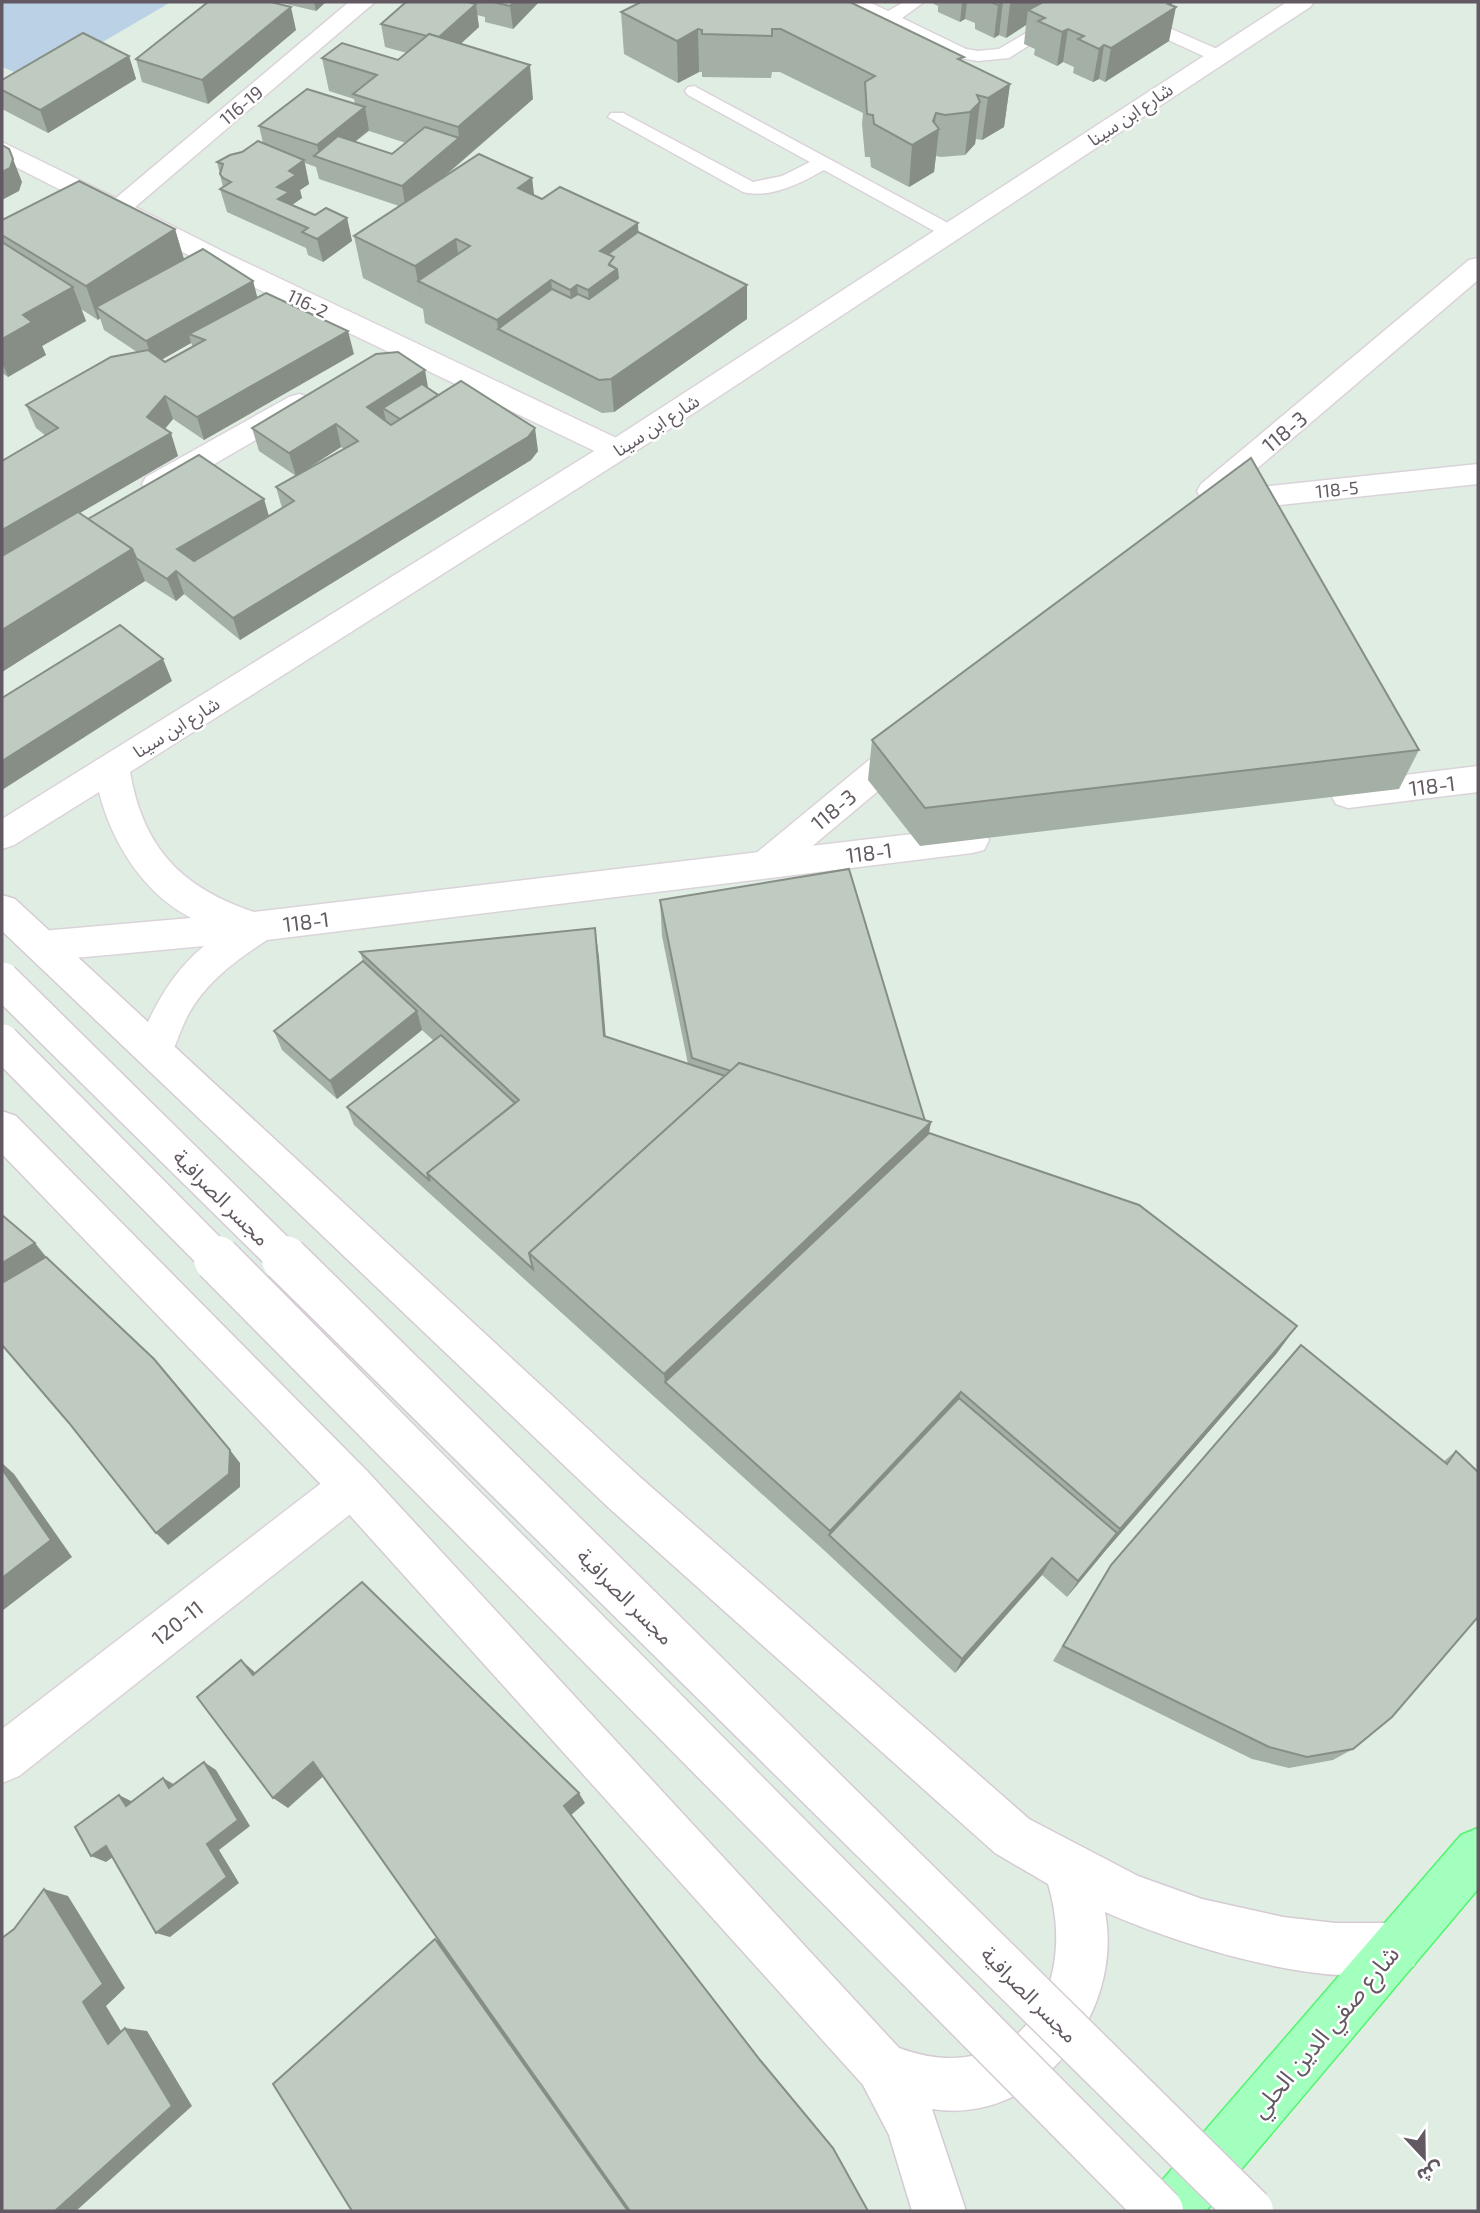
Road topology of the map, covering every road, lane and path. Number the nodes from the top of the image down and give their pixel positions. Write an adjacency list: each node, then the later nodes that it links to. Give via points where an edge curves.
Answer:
1 (363, 2): 13 (street, 116-19)
2 (856, 2): 7 (lane)
3 (916, 2): 7 (lane)
4 (1090, 2): 7 (lane, via 1003,54 978,56 961,53)
5 (1302, 2): 8 (street, شارع ابن سينا)
6 (1110, 7): 8 (lane)
7 (889, 18)
8 (1219, 56): 14 (street, شارع ابن سينا)
9 (694, 91): 12 (lane)
10 (617, 117): 12 (lane, via 750,188 790,182)
11 (2, 150): 13 (street, 116-2, via 69,195)
12 (824, 162): 14 (lane)
13 (119, 208): 17 (street, 116-2, via 386,354)
14 (953, 233): 17 (street, شارع ابن سينا)
15 (1478, 266): 20 (street, 118-3)
16 (326, 388): 19 (street)
17 (617, 450): 22 (street, شارع ابن سينا)
18 (1478, 474): 20 (street, 118-5)
19 (134, 497)
20 (1191, 508)
21 (932, 726): 27 (street, 118-3)
22 (112, 767): 25 (street, شارع ابن سينا); 29 (street, 118-1, via 127,828 155,871 197,907)
23 (1478, 779): 24 (street, 118-1)
24 (1317, 799)
25 (2, 836)
26 (1002, 836): 27 (street, 118-1)
27 (767, 864): 29 (street, 118-1)
28 (2, 909): 30 (street)
29 (260, 926): 30 (street, 118-1); 33 (street, 118-1, via 223,950 191,979 168,1013)
30 (42, 946): 33 (street)
31 (2, 980): 44 (street, مجسر الصرافية, bridge)
32 (2, 1042): 42 (street, bridge)
33 (155, 1050): 38 (street, via 625,1493 1012,1836)
34 (6, 1135): 35 (street)
35 (352, 1486): 36 (street, 120-11); 40 (street)
36 (2, 1759)
37 (1478, 1852): 39 (main road, شارع صفي الدين الحلي)
38 (1068, 1870): 39 (street, via 1179,1918 1260,1939 1328,1948); 40 (street, via 1080,1906 1083,1944 1078,1981 1065,2015 1044,2045 1017,2067 984,2081 950,2086 914,2081)
39 (1395, 1948): 43 (main road, شارع صفي الدين الحلي)
40 (881, 2067): 41 (street, via 912,2125)
41 (939, 2211)
42 (1160, 2211)
43 (1171, 2211)
44 (1250, 2211)

